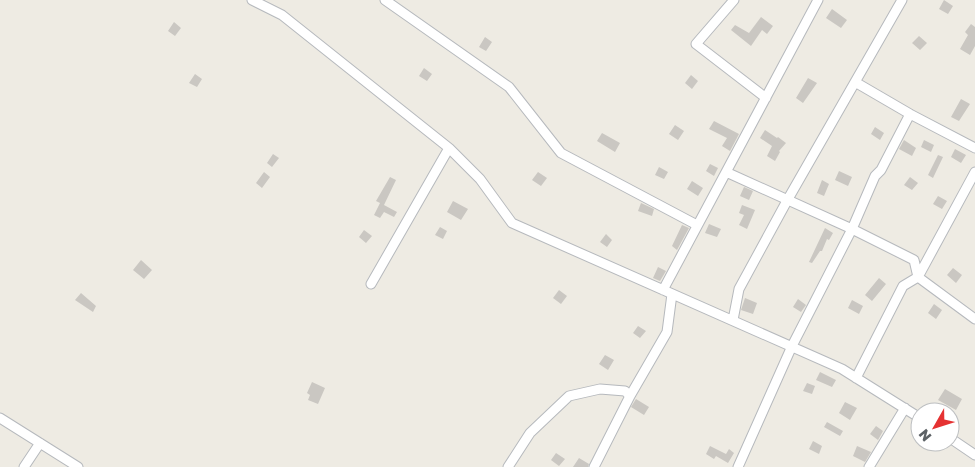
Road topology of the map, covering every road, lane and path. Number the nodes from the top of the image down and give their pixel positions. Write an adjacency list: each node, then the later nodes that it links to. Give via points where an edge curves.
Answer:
1 (252, 0): 9 (street, via 282,15)
2 (385, 0): 14 (street, via 509,87 561,153)
3 (734, 0): 7 (street, via 696,44)
4 (818, 0): 7 (street)
5 (902, 0): 6 (street)
6 (855, 82): 8 (street); 13 (street)
7 (766, 98): 11 (street)
8 (910, 114): 10 (street); 15 (street, via 875,176)
9 (449, 148): 17 (street); 18 (street, via 480,179 512,223)
10 (975, 148)
11 (726, 172): 13 (street); 14 (street)
12 (975, 172): 16 (street)
13 (788, 199): 15 (street); 21 (street, via 739,288)
14 (698, 225): 18 (street)
15 (852, 228): 16 (street, via 914,260); 22 (street)
16 (918, 277): 20 (street); 23 (street, via 903,286)
17 (372, 284)
18 (663, 290): 19 (street)
19 (672, 294): 21 (street); 24 (street, via 667,332)
20 (975, 319)
21 (734, 320): 22 (street)
22 (792, 346): 23 (street); 31 (street)
23 (856, 378): 25 (street)
24 (630, 396): 34 (street, via 625,391 600,389 569,396 530,433); 35 (street)
25 (905, 408): 26 (street); 36 (street)
26 (910, 411)
27 (0, 418): 28 (street)
28 (40, 443): 32 (street); 33 (street)
29 (960, 445): 30 (street)
30 (975, 455)
31 (740, 466)
32 (24, 467)
33 (78, 467)
34 (508, 467)
35 (594, 467)
36 (869, 467)

